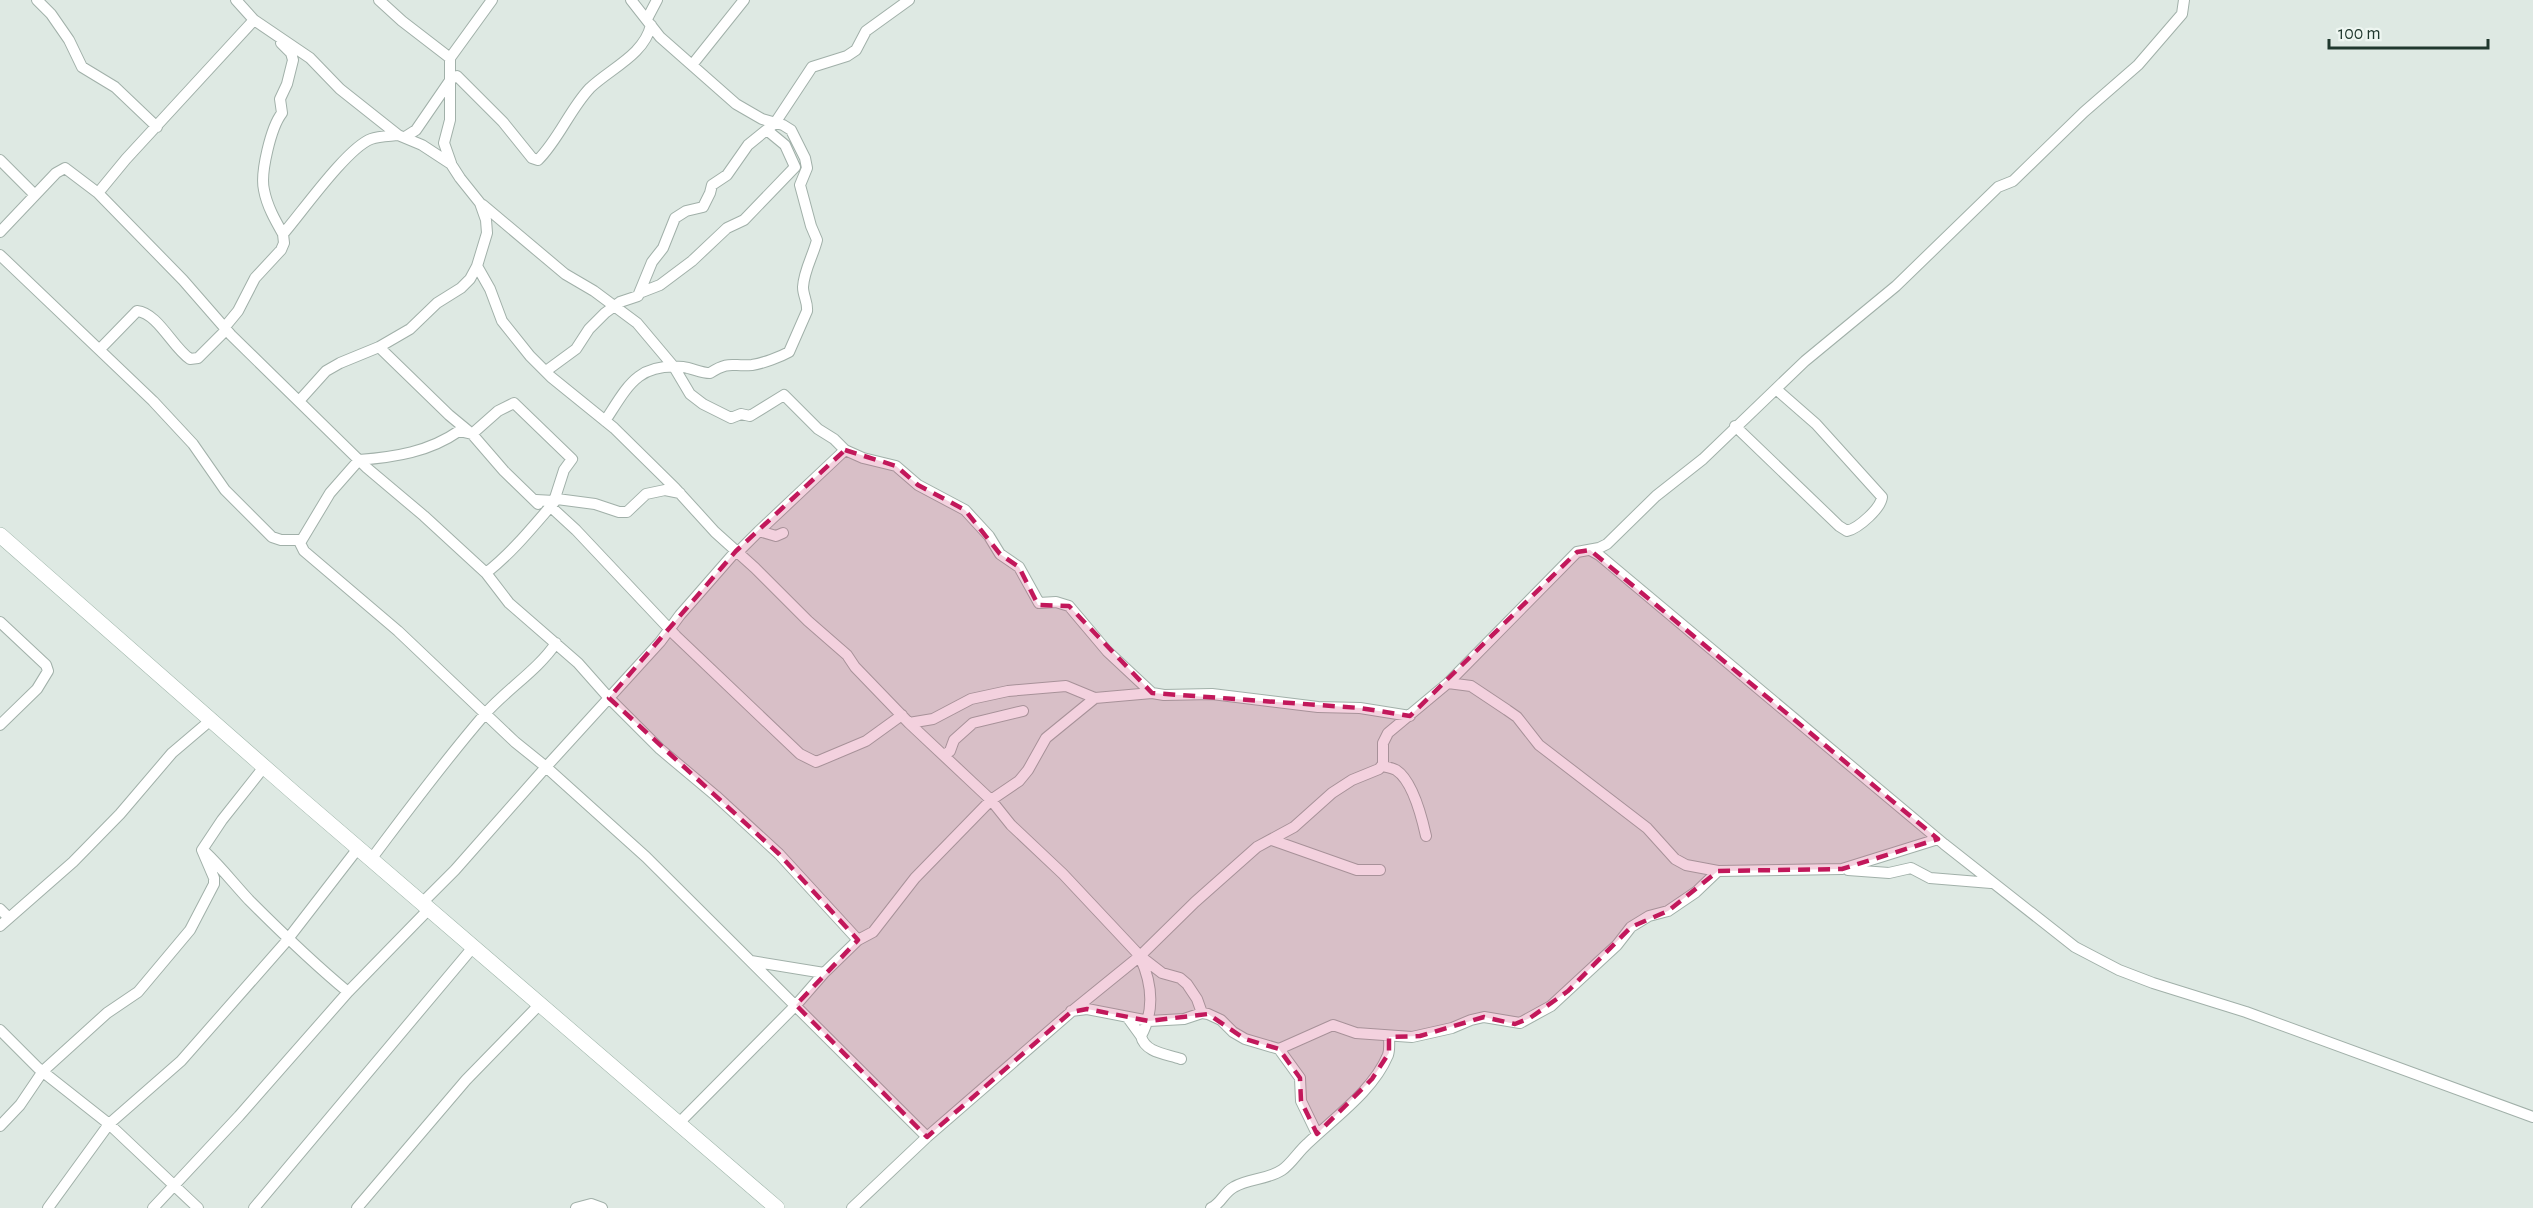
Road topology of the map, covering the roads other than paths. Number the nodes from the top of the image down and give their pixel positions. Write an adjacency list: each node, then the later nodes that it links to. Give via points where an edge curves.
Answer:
1 (37, 0): 16 (street, via 69,40 82,67 115,87)
2 (236, 0): 10 (street)
3 (379, 0): 13 (street)
4 (492, 0): 13 (street)
5 (631, 0): 11 (street)
6 (657, 0): 11 (street)
7 (744, 0): 14 (street)
8 (909, 0): 17 (street, via 866,31 856,50 812,67)
9 (2184, 0): 35 (street, via 2182,14 2138,65 2013,181 1998,187 1896,286)
10 (254, 20): 12 (street); 16 (street)
11 (651, 28): 14 (street); 15 (street, via 640,47 588,90 536,160 459,76)
12 (269, 31): 18 (street, via 310,58 340,89); 25 (street, via 293,57 263,180 273,216)
13 (450, 58): 15 (street)
14 (692, 65): 17 (street, via 740,107)
15 (451, 79): 18 (street, via 416,130); 20 (street, via 450,120 444,143)
16 (157, 127): 21 (street)
17 (772, 127): 28 (street, via 748,145 727,175 712,185 703,207 675,218 663,248 652,262); 28 (street, via 795,167 744,220 727,228 660,285); 33 (street, via 783,124 791,130 805,158 807,168 800,184 817,240 803,286 807,311 796,341 786,354 760,363 731,363 710,373)
18 (402, 136): 20 (street); 25 (street, via 372,139 363,144 335,169)
19 (0, 160): 22 (street)
20 (451, 164): 23 (street)
21 (98, 193): 22 (street, via 64,168); 30 (street)
22 (35, 195): 24 (street)
23 (480, 203): 27 (street, via 487,233); 29 (street, via 565,274)
24 (0, 232)
25 (283, 234): 30 (street, via 281,250 255,278)
26 (0, 255): 32 (street)
27 (477, 267): 31 (street, via 460,288); 34 (street, via 502,321)
28 (642, 292): 29 (street)
29 (614, 306): 33 (street, via 637,323); 34 (street, via 589,329 576,349)
30 (225, 329): 32 (street, via 198,358 190,359 148,314 137,311); 36 (street)
31 (380, 348): 36 (street, via 326,371); 39 (street)
32 (100, 349): 48 (street, via 177,425 225,490 272,537)
33 (674, 367): 37 (street, via 649,370 635,377); 40 (street, via 690,394 731,418 741,414 752,416 784,395)
34 (546, 371): 37 (street)
35 (1776, 389): 38 (street); 38 (street, via 1816,424 1882,497 1880,505 1855,528 1847,531 1839,526)
36 (299, 401): 41 (street)
37 (605, 420): 42 (street)
38 (1735, 426): 49 (street, via 1607,544)
39 (472, 434): 41 (street, via 459,431 431,448); 43 (street); 44 (street, via 498,411 516,404 571,457)
40 (845, 450): 45 (street); 56 (street, via 896,466 918,485 965,510 1000,555 1019,567 1039,603 1069,606 1107,651)
41 (359, 460): 48 (street, via 330,493); 51 (street)
42 (680, 494): 44 (street, via 665,490 646,494 627,512 560,498); 50 (street)
43 (536, 500): 44 (street); 44 (street)
44 (550, 508): 51 (street, via 504,559); 53 (street)
45 (759, 531): 46 (street, via 776,536); 50 (street)
46 (783, 533)
47 (0, 535): 62 (main road)
48 (301, 540): 60 (street, via 304,551 398,631)
49 (1590, 550): 55 (street, via 1577,552); 71 (street)
50 (737, 551): 53 (street); 63 (street, via 847,655)
51 (486, 573): 54 (street, via 509,603)
52 (0, 622): 64 (street, via 46,665 48,672 37,689)
53 (670, 627): 57 (street); 63 (street, via 774,732 814,762 866,741)
54 (556, 643): 57 (street); 60 (street)
55 (1448, 683): 61 (street); 78 (street, via 1471,686 1517,717 1539,745 1647,828 1675,859 1699,869)
56 (1152, 693): 58 (street); 61 (street, via 1212,694)
57 (609, 698): 66 (street); 84 (street, via 660,749 779,854)
58 (1095, 698): 63 (street, via 1066,686 1008,691 971,699 922,722); 69 (street, via 1046,738 1019,781)
59 (1023, 711): 65 (street, via 973,723)
60 (485, 714): 66 (street); 75 (street)
61 (1410, 716): 67 (street, via 1385,737)
62 (212, 719): 68 (main road); 82 (street, via 172,753 73,862)
63 (905, 719): 65 (street)
64 (0, 725)
65 (944, 755): 69 (street)
66 (546, 766): 80 (street); 87 (street)
67 (1382, 766): 70 (street, via 1401,775 1420,812); 72 (street, via 1332,793 1301,822)
68 (264, 767): 73 (main road); 74 (street)
69 (991, 800): 84 (street, via 915,878 873,932); 86 (street)
70 (1426, 836)
71 (1938, 839): 76 (street); 79 (street)
72 (1272, 840): 77 (street, via 1357,870); 86 (street, via 1240,861)
73 (359, 847): 75 (main road); 83 (street)
74 (202, 850): 83 (street); 101 (street, via 214,884 190,930 138,992 107,1013)
75 (372, 858): 80 (main road)
76 (1842, 869): 78 (street); 79 (street, via 1889,873 1911,868 1930,878)
77 (1380, 870)
78 (1718, 871): 98 (street, via 1668,911 1631,927 1551,1006 1530,1018 1515,1024 1484,1017 1420,1036)
79 (1992, 884): 102 (street, via 2055,934 2119,970)
80 (426, 905): 85 (main road); 89 (street)
81 (0, 909): 82 (street)
82 (4, 922)
83 (288, 940): 89 (street); 104 (street, via 181,1061)
84 (858, 940): 88 (street)
85 (474, 946): 90 (main road); 112 (street)
86 (1140, 956): 92 (street); 93 (street, via 1162,973 1187,984); 95 (street, via 1152,996)
87 (751, 961): 88 (street); 91 (street)
88 (824, 973): 91 (street)
89 (348, 992): 108 (street)
90 (541, 1004): 103 (main road); 113 (street, via 466,1080)
91 (796, 1005): 103 (street); 107 (street)
92 (1071, 1012): 94 (street, via 1088,1009); 107 (street)
93 (1202, 1013): 95 (street, via 1184,1019); 99 (street, via 1221,1020 1245,1039)
94 (1128, 1018): 95 (street); 97 (street)
95 (1149, 1021): 97 (street)
96 (0, 1030): 101 (street)
97 (1141, 1036): 100 (street, via 1147,1047)
98 (1389, 1036): 99 (street, via 1356,1033 1333,1025); 106 (street, via 1389,1053 1372,1079)
99 (1279, 1049): 106 (street, via 1300,1078 1301,1101)
100 (1181, 1059)
101 (44, 1071): 104 (street); 105 (street, via 20,1106)
102 (2533, 1117)
103 (679, 1123): 116 (main road)
104 (109, 1124): 108 (street); 109 (street)
105 (0, 1126)
106 (1317, 1134): 118 (street, via 1284,1169 1268,1178 1239,1184)
107 (927, 1137): 117 (street)
108 (173, 1184): 110 (street); 111 (street)
109 (48, 1208)
110 (153, 1208)
111 (198, 1208)
112 (254, 1208)
113 (357, 1208)
114 (576, 1208): 115 (street, via 591,1204)
115 (602, 1208)
116 (777, 1208)
117 (852, 1208)
118 (1211, 1208)

